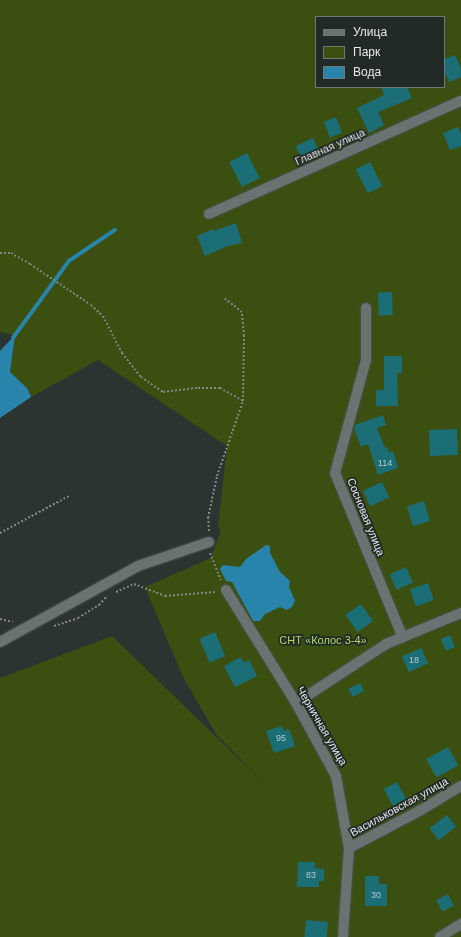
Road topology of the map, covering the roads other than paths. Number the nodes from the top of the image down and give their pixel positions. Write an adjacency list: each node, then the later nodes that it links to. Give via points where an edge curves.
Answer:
1 (461, 101): 2 (street, Главная улица)
2 (209, 214)
3 (366, 308): 7 (street, Сосновая улица, via 366,360 335,473)
4 (209, 542): 8 (street, via 138,566)
5 (222, 591): 9 (street, Черничная улица)
6 (461, 613): 7 (street)
7 (403, 638): 9 (street, via 386,644)
8 (0, 642)
9 (296, 703): 11 (street, Черничная улица, via 336,776)
10 (461, 786): 11 (street, Васильковская улица)
11 (349, 848): 13 (street, Черничная улица)
12 (461, 924): 14 (street)
13 (343, 937)
14 (440, 937)

